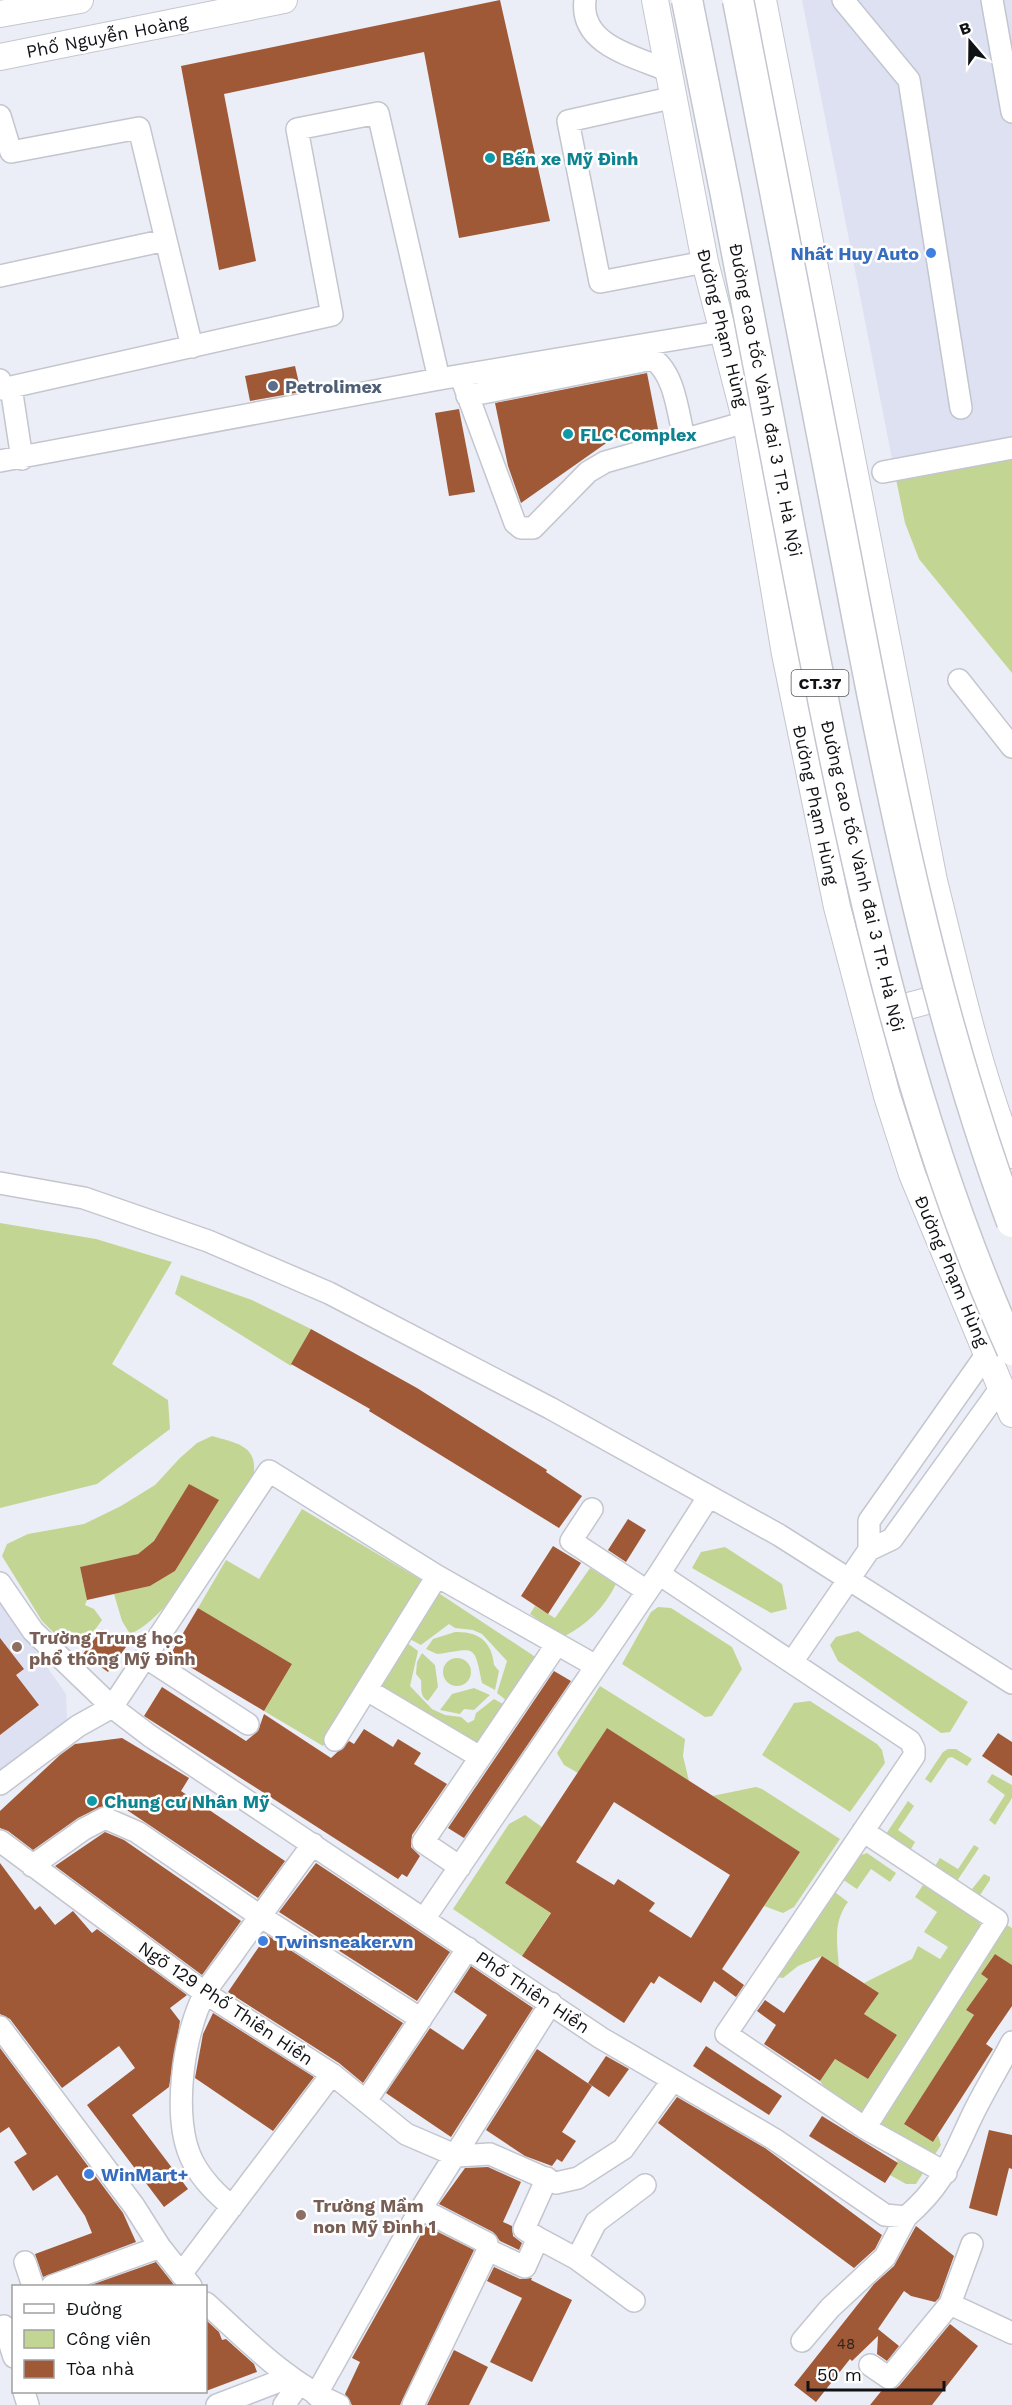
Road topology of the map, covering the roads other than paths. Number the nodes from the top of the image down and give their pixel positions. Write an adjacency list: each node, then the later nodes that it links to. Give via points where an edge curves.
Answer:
1 (80, 0): 10 (main road)
2 (284, 0): 11 (main road, Phố Nguyễn Hoàng)
3 (585, 0): 12 (street, via 586,21 595,37)
4 (655, 0): 12 (main road, Đường Phạm Hùng)
5 (687, 0): 38 (highway, Đường cao tốc Vành đai 3 TP. Hà Nội / CT.37, bridge, via 870,923 900,1040 937,1160 983,1286)
6 (738, 0): 37 (highway, CT.37, bridge, via 918,913 948,1029)
7 (763, 0): 33 (main road, via 934,881)
8 (843, 0): 24 (street, via 909,80)
9 (992, 0): 14 (street)
10 (1, 11)
11 (0, 57)
12 (669, 71): 13 (main road, Đường Phạm Hùng)
13 (675, 97): 17 (main road, Đường Phạm Hùng); 17 (street, via 568,121 600,282)
14 (1012, 112)
15 (0, 116): 16 (street, via 11,152 139,128)
16 (166, 240): 18 (street); 20 (street)
17 (705, 262): 19 (main road, Đường Phạm Hùng)
18 (0, 276)
19 (725, 331): 23 (street); 25 (main road, Đường Phạm Hùng)
20 (192, 347): 21 (street, via 332,315 297,129 378,113); 22 (street)
21 (440, 379): 23 (street); 28 (street)
22 (6, 383): 28 (street)
23 (464, 387): 26 (street, via 653,359 663,366 668,377); 26 (street, via 514,523 521,528 533,528 597,466)
24 (961, 408)
25 (746, 422): 26 (street); 34 (main road, Đường Phạm Hùng, via 784,654 837,907)
26 (684, 438)
27 (1012, 448): 30 (street)
28 (22, 459): 29 (street)
29 (0, 461)
30 (883, 472)
31 (959, 680): 32 (street)
32 (1012, 747)
33 (961, 992): 34 (main road); 35 (main road, via 994,1110)
34 (866, 1017): 38 (main road, Đường Phạm Hùng, via 912,1174)
35 (1012, 1155)
36 (0, 1183): 41 (street, via 84,1198 208,1240 329,1293)
37 (1012, 1222)
38 (999, 1352): 39 (main road, Đường Phạm Hùng); 43 (street, via 868,1521)
39 (1000, 1389): 40 (main road, Đường Phạm Hùng); 43 (street, via 892,1539)
40 (1012, 1414)
41 (709, 1496): 44 (street); 46 (street)
42 (592, 1509): 48 (street, via 571,1541)
43 (869, 1550): 46 (street)
44 (659, 1574): 48 (street); 51 (street)
45 (437, 1576): 49 (street); 50 (street, via 269,1471); 54 (street)
46 (849, 1580): 51 (street); 53 (street)
47 (0, 1583): 55 (street, Phố Thiên Hiền, via 33,1631)
48 (647, 1592): 52 (street)
49 (557, 1644): 52 (street); 58 (street)
50 (145, 1657): 55 (street); 56 (street)
51 (792, 1662): 60 (street, via 910,1740 914,1749 914,1756)
52 (596, 1666): 64 (street)
53 (1012, 1683)
54 (367, 1690): 57 (street); 58 (street)
55 (112, 1707): 59 (street, via 78,1726); 62 (street, Phố Thiên Hiền)
56 (248, 1724)
57 (336, 1740)
58 (480, 1757): 64 (street, via 423,1842)
59 (0, 1784)
60 (863, 1831): 76 (street, via 997,1920); 76 (street, via 726,2034)
61 (0, 1841): 63 (street, Ngõ 129 Phố Thiên Hiền)
62 (313, 1844): 65 (street); 66 (street, Phố Thiên Hiền)
63 (32, 1866): 65 (street, via 105,1818 136,1832); 68 (street, Ngõ 129 Phố Thiên Hiền)
64 (460, 1867): 66 (street)
65 (260, 1916): 68 (street); 70 (street)
66 (424, 1919): 67 (street, Phố Thiên Hiền)
67 (468, 1948): 69 (street, Phố Thiên Hiền); 70 (street)
68 (206, 1993): 73 (street, Ngõ 129 Phố Thiên Hiền); 81 (street, via 192,2023 184,2056 185,2130 192,2160 208,2186)
69 (551, 2003): 74 (street, Phố Thiên Hiền); 77 (street)
70 (421, 2019): 75 (street)
71 (0, 2027): 86 (street, via 128,2197)
72 (1012, 2042): 78 (street)
73 (332, 2074): 75 (street, Ngõ 129 Phố Thiên Hiền); 81 (street)
74 (673, 2080): 79 (street, via 623,2149 578,2178 556,2183); 83 (street, Phố Thiên Hiền, via 774,2139 885,2215)
75 (366, 2101): 77 (street, Ngõ 129 Phố Thiên Hiền, via 406,2134)
76 (865, 2128): 78 (street)
77 (457, 2156): 79 (street, via 490,2154); 82 (street)
78 (946, 2174): 83 (street, via 928,2198)
79 (547, 2178): 84 (street, via 524,2229)
80 (645, 2185): 88 (street, via 596,2222)
81 (232, 2207): 90 (street)
82 (421, 2209): 87 (street, via 487,2242); 101 (street)
83 (906, 2217): 98 (street, via 885,2258 830,2308)
84 (538, 2238): 87 (street, via 525,2267); 88 (street)
85 (972, 2244): 95 (street)
86 (160, 2247): 90 (street); 92 (street)
87 (488, 2250): 105 (street)
88 (577, 2259): 93 (street)
89 (25, 2262): 91 (street)
90 (186, 2280)
91 (33, 2285)
92 (55, 2285)
93 (634, 2301)
94 (207, 2304): 101 (street)
95 (950, 2304): 97 (street); 100 (street, via 889,2378)
96 (6, 2326): 99 (street)
97 (1012, 2333)
98 (802, 2341)
99 (12, 2349)
100 (870, 2365)
101 (302, 2385): 102 (street); 103 (street); 104 (street)
102 (217, 2405)
103 (284, 2405)
104 (339, 2405)
105 (413, 2405)

